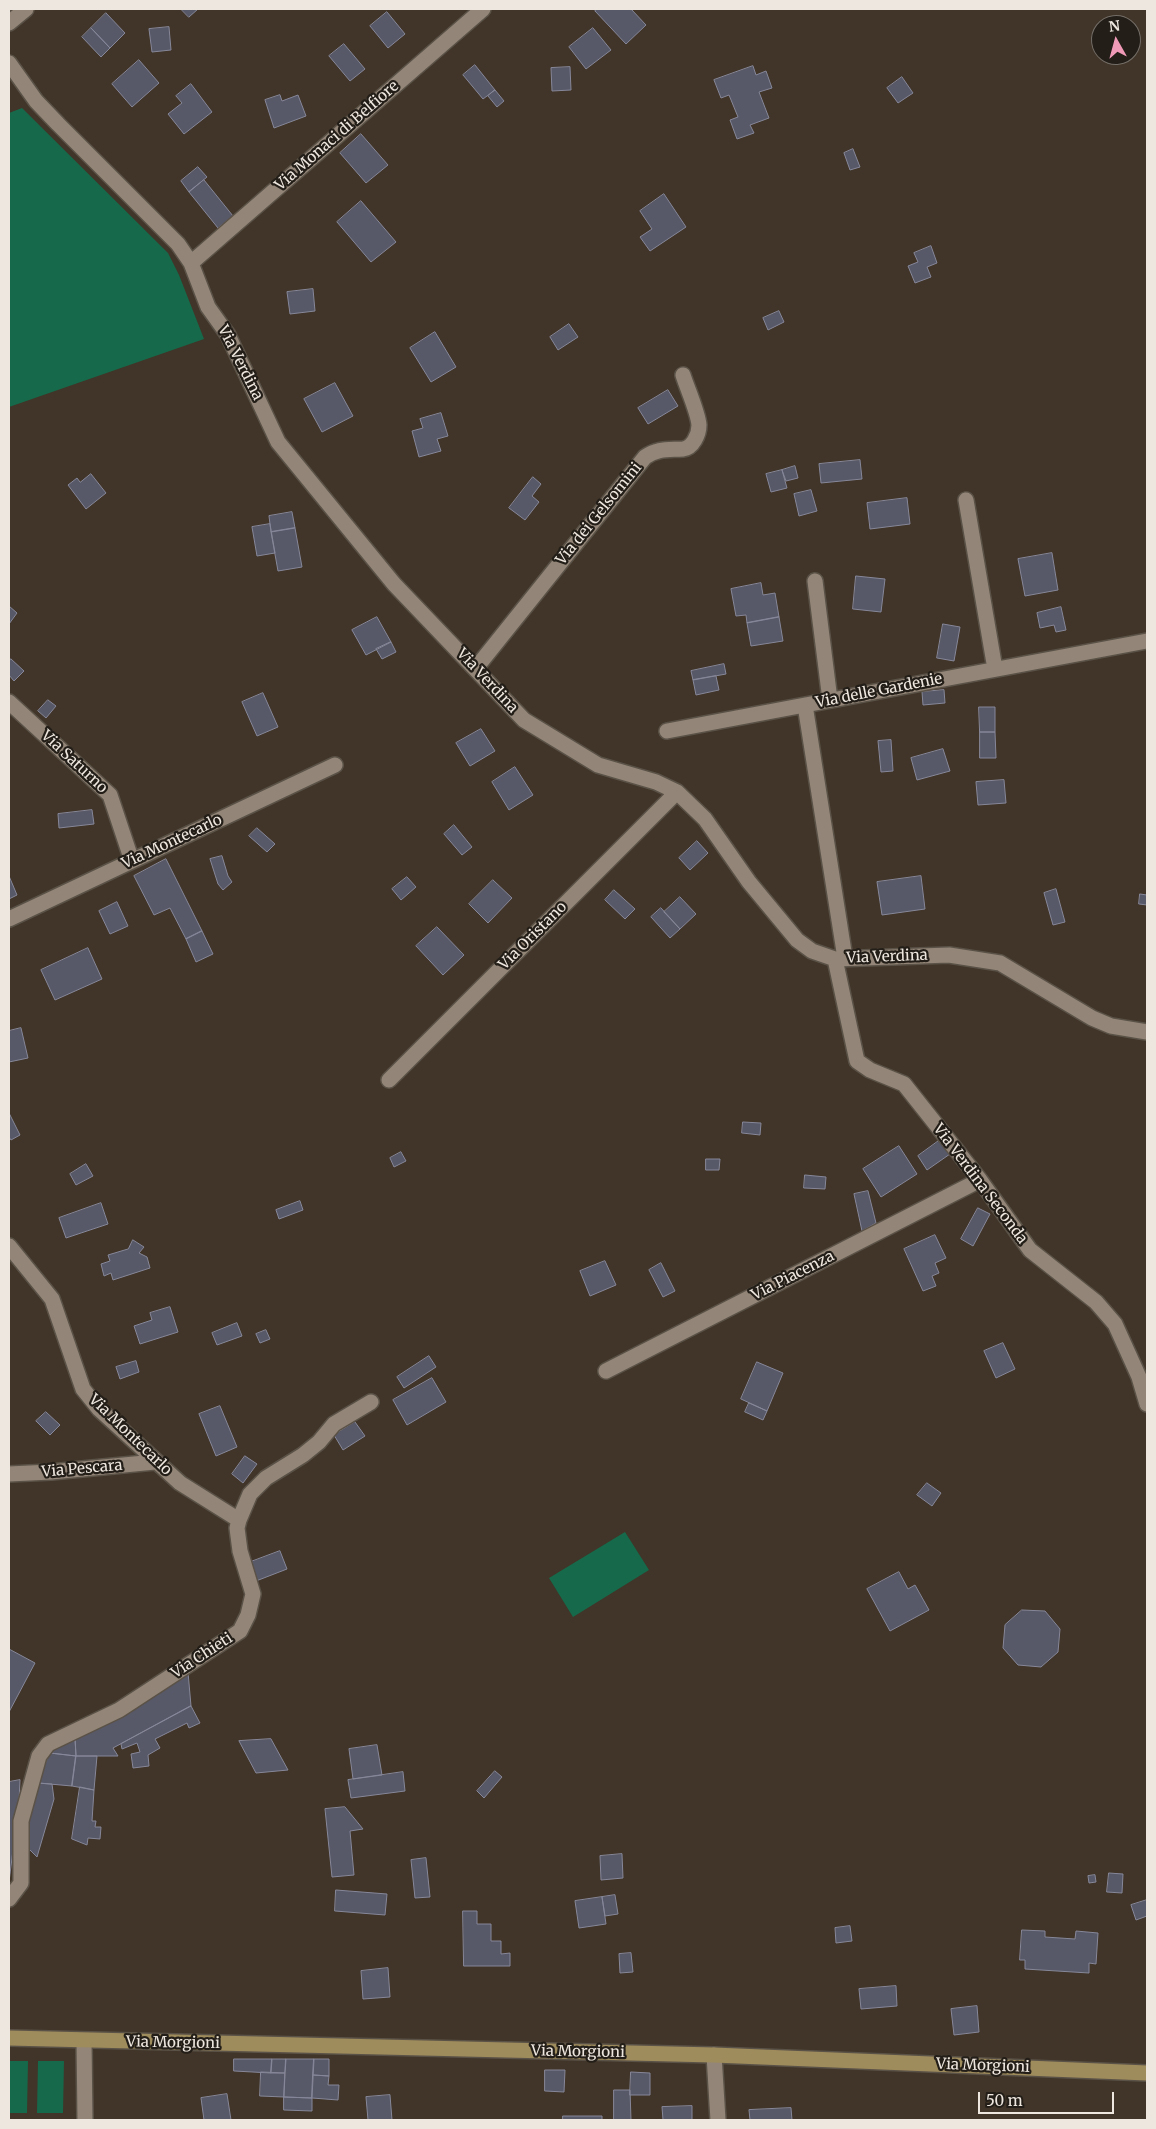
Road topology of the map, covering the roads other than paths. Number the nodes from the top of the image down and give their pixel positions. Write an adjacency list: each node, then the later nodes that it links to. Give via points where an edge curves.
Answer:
1 (26, 9): 3 (street)
2 (483, 9): 5 (street, Via Monaci di Belfiore)
3 (9, 23)
4 (9, 63): 5 (street, Via Verdina, via 42,106 178,244)
5 (191, 263): 10 (street, Via Verdina, via 208,307 228,335 278,442 394,584)
6 (683, 375): 10 (street, Via dei Gelsomini, via 699,425 690,446 664,449 645,457)
7 (966, 500): 11 (street)
8 (815, 581): 12 (street)
9 (1147, 641): 11 (street, Via delle Gardenie)
10 (476, 668): 17 (street, Via Verdina, via 524,720 563,746 598,765 656,782)
11 (995, 669): 12 (street, Via delle Gardenie)
12 (830, 700): 14 (street, Via delle Gardenie)
13 (9, 702): 18 (street, Via Saturno, via 110,795)
14 (805, 705): 15 (street); 20 (street, Via delle Gardenie)
15 (667, 731)
16 (335, 765): 18 (street, Via Montecarlo)
17 (677, 792): 20 (street, Via Verdina, via 705,819 797,940 812,951); 22 (street, Via Oristano)
18 (132, 861): 19 (street, Via Montecarlo)
19 (9, 919)
20 (840, 958): 21 (street, Via Verdina, via 949,955 1000,963 1092,1018 1110,1026); 23 (street, Via Verdina Seconda, via 852,1048 857,1061 904,1084)
21 (1147, 1032)
22 (388, 1080)
23 (980, 1180): 25 (street, Via Piacenza); 27 (street, Via Verdina Seconda, via 1030,1250 1074,1282 1115,1324)
24 (9, 1246): 28 (street, Via Montecarlo, via 52,1299 83,1389 99,1409)
25 (606, 1371)
26 (371, 1402): 30 (street, Via Chieti, via 334,1424 319,1442 266,1478 250,1494)
27 (1147, 1404)
28 (156, 1462): 29 (street, Via Pescara); 30 (street, Via Montecarlo, via 180,1483)
29 (9, 1474)
30 (239, 1520): 31 (street, Via Chieti, via 240,1551 253,1594 240,1631 120,1710 48,1744 39,1756 21,1821 21,1883)
31 (9, 1899)
32 (9, 2038): 33 (main road, Via Morgioni)
33 (84, 2041): 34 (main road, Via Morgioni); 36 (street)
34 (714, 2055): 35 (main road, Via Morgioni); 37 (street)
35 (1147, 2074)
36 (85, 2120)
37 (718, 2120)

